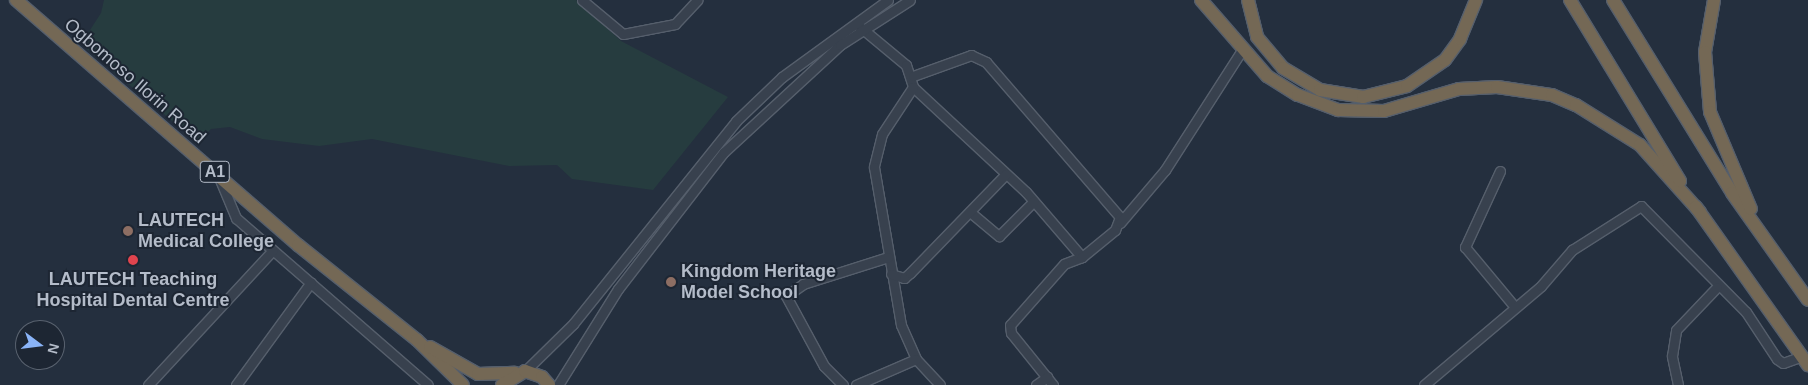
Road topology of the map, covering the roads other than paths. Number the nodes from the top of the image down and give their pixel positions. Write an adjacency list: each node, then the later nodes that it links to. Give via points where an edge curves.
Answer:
1 (16, 0): 21 (highway, Ogbomoso Ilorin Road / A1)
2 (582, 0): 3 (street, via 623,34 676,24)
3 (697, 0)
4 (888, 0): 12 (street)
5 (910, 0): 13 (street)
6 (1201, 0): 14 (highway)
7 (1248, 0): 8 (highway, via 1257,37 1283,68 1320,90 1363,97 1407,86 1445,60 1460,40)
8 (1476, 0)
9 (1570, 0): 26 (highway)
10 (1613, 0): 28 (highway, via 1732,193)
11 (1714, 0): 28 (highway, via 1705,52 1710,112 1729,164)
12 (854, 22): 13 (street); 17 (street, via 782,78)
13 (863, 29): 15 (street, via 906,64); 18 (street, via 798,79)
14 (1242, 50): 26 (highway, via 1281,86 1338,110 1384,111 1459,89 1497,86 1552,95 1598,116 1640,145); 27 (street, via 1165,170)
15 (913, 76): 16 (street); 27 (street, via 980,56 1032,112 1120,217)
16 (913, 87): 20 (street); 30 (street, via 876,153 876,184)
17 (736, 121): 18 (street); 22 (street)
18 (745, 130): 23 (street)
19 (1500, 171): 36 (street, via 1465,247)
20 (1006, 174): 24 (street); 25 (street)
21 (218, 175): 29 (street, via 236,218); 37 (highway, Ogbomoso Ilorin Road / A1)
22 (681, 186): 23 (street); 40 (street, via 573,324)
23 (691, 195): 49 (street, via 618,289)
24 (1034, 202): 25 (street, via 999,236); 31 (street)
25 (970, 212): 32 (street, via 904,278)
26 (1700, 212): 39 (highway)
27 (1120, 223): 31 (street)
28 (1766, 241): 35 (highway)
29 (272, 251): 33 (street); 43 (street)
30 (888, 257): 32 (street); 50 (street, via 803,284 786,296 824,366)
31 (1082, 257): 41 (street, via 1064,264 1010,325 1011,333)
32 (891, 274): 38 (street, via 900,325)
33 (311, 282): 42 (street); 45 (street)
34 (1717, 287): 36 (street, via 1658,220 1641,206 1572,250 1541,286); 39 (street, via 1746,312 1777,359 1783,363); 56 (street, via 1676,330 1672,348)
35 (1808, 300)
36 (1514, 306): 55 (street)
37 (417, 340): 40 (highway, A1, via 478,374); 46 (highway, A1)
38 (916, 358): 51 (street); 52 (street)
39 (1805, 360)
40 (520, 372): 47 (highway); 48 (highway, via 542,377)
41 (1047, 377): 53 (street); 54 (street)
42 (238, 382): 44 (street)
43 (148, 385)
44 (248, 385)
45 (428, 385)
46 (463, 385)
47 (502, 385)
48 (549, 385)
49 (558, 385)
50 (843, 385)
51 (856, 385)
52 (940, 385)
53 (1036, 385)
54 (1053, 385)
55 (1424, 385)
56 (1678, 385)

